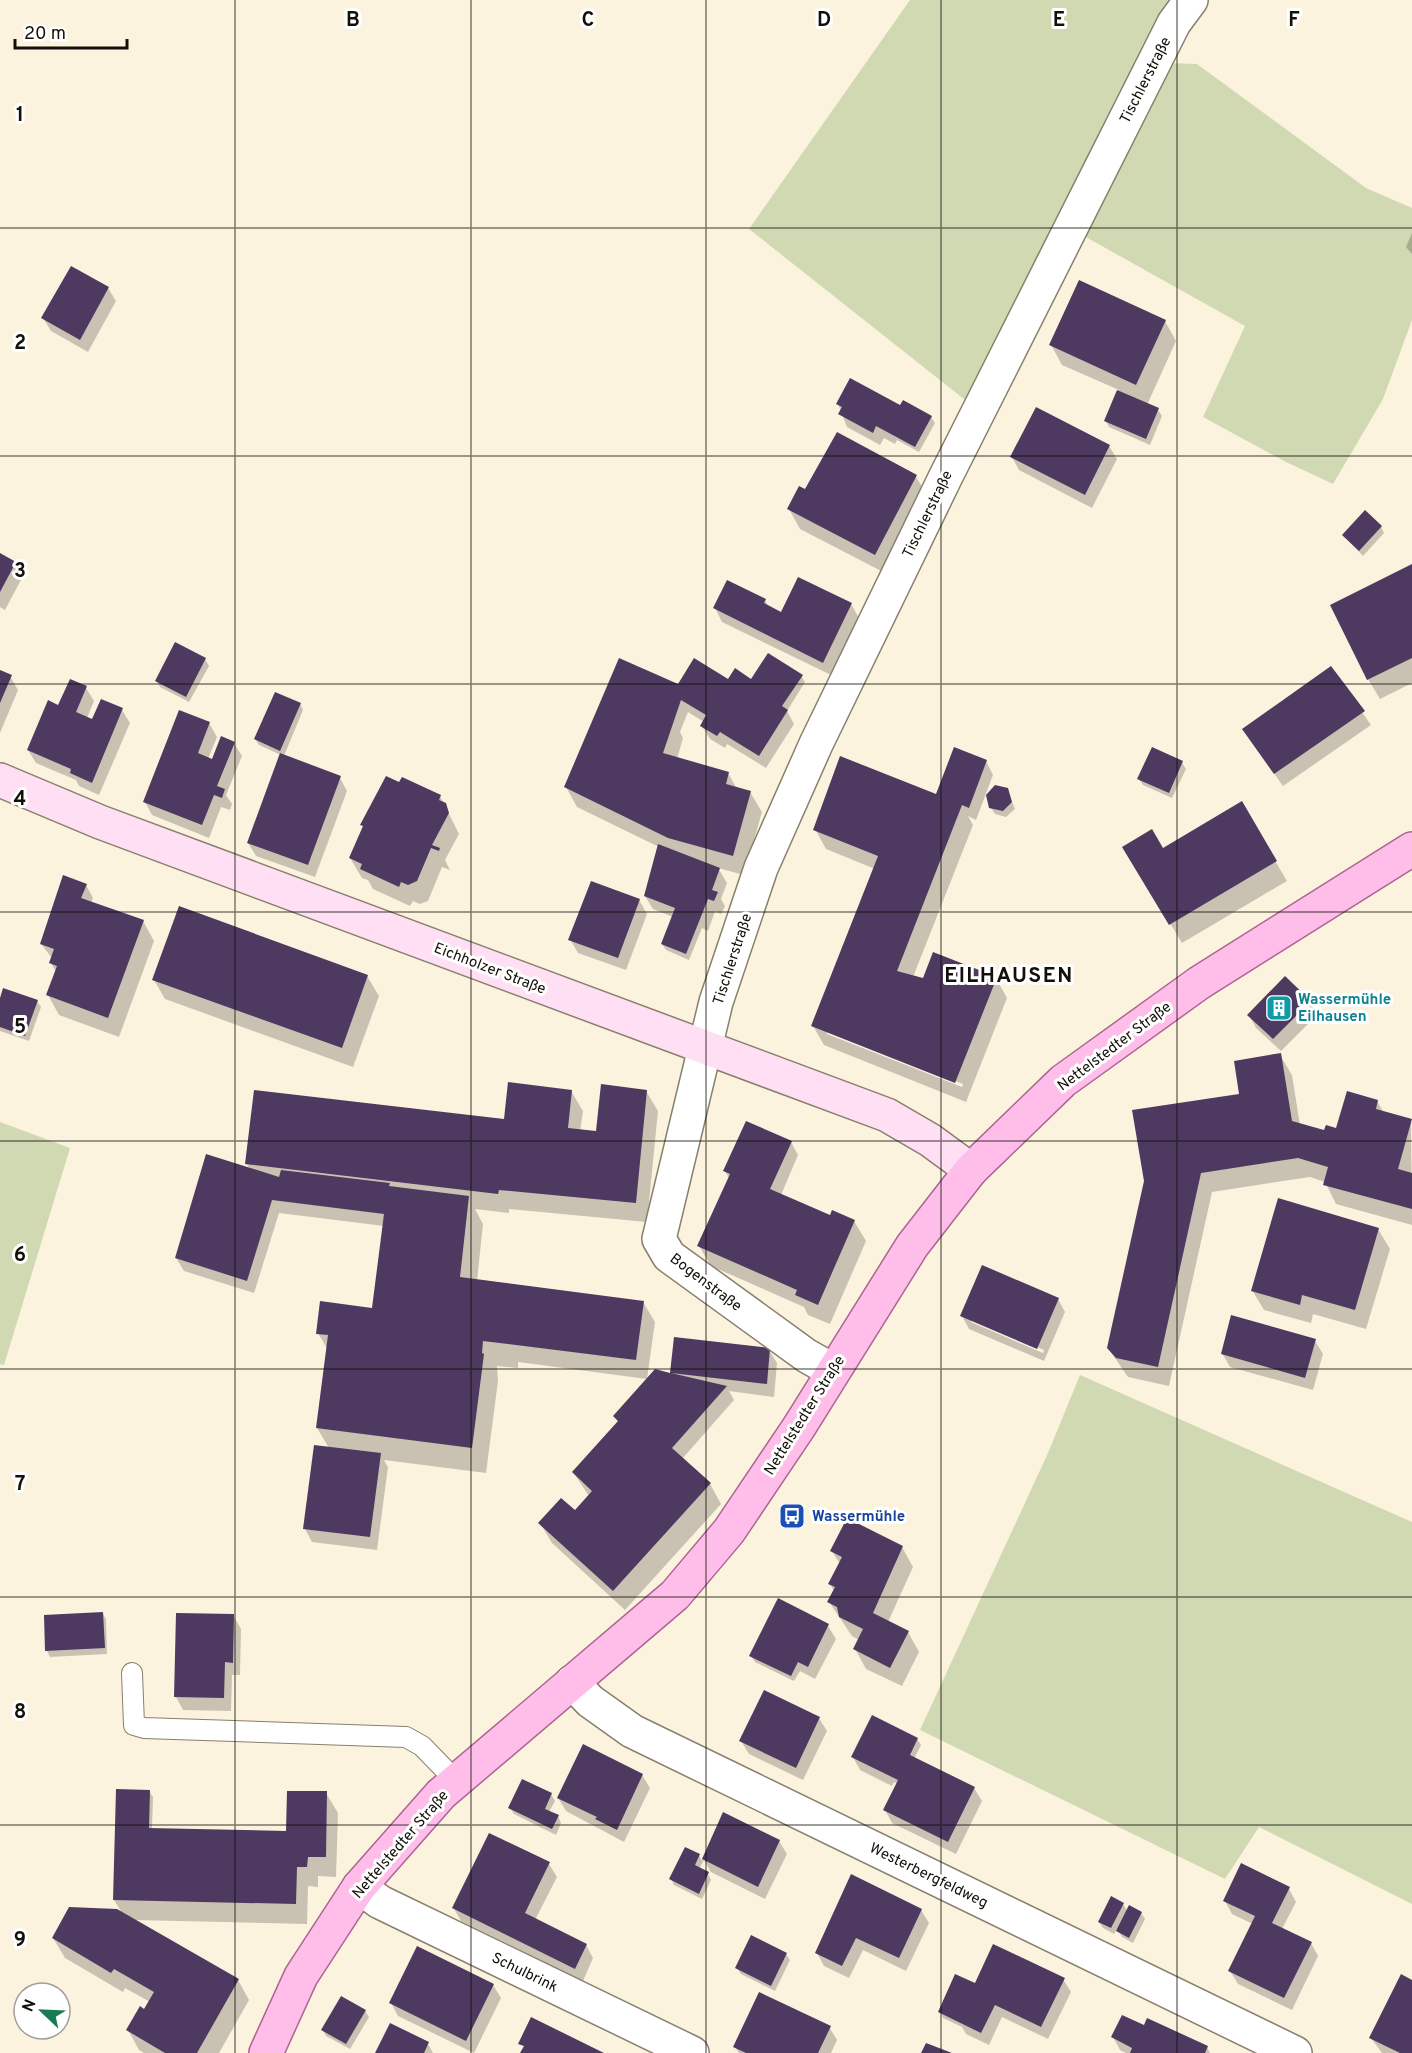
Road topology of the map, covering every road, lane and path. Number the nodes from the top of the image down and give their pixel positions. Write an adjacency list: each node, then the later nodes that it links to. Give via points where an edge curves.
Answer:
1 (1191, 0): 4 (street, Tischlerstraße, via 1174,23 1126,118 816,744 761,868 716,1002)
2 (0, 780): 4 (street, Eichholzer Straße, via 100,822)
3 (1412, 849): 5 (main road, Nettelstedter Straße, via 1199,983 1063,1081)
4 (706, 1047): 5 (street, Eichholzer Straße, via 887,1115); 6 (street, Bogenstraße, via 659,1239 669,1256)
5 (971, 1170): 6 (main road, Nettelstedter Straße, via 912,1246)
6 (832, 1370): 8 (main road, Nettelstedter Straße, via 729,1531 675,1595)
7 (132, 1673): 9 (lane, via 134,1725 406,1737 422,1746)
8 (572, 1682): 9 (main road, Nettelstedter Straße); 13 (street, Westerbergfeldweg, via 590,1701 632,1731)
9 (456, 1781): 10 (main road, Nettelstedter Straße)
10 (359, 1887): 11 (main road, Nettelstedter Straße, via 301,1976); 12 (street, Schulbrink, via 380,1902)
11 (266, 2053)
12 (692, 2053)
13 (1296, 2053)

